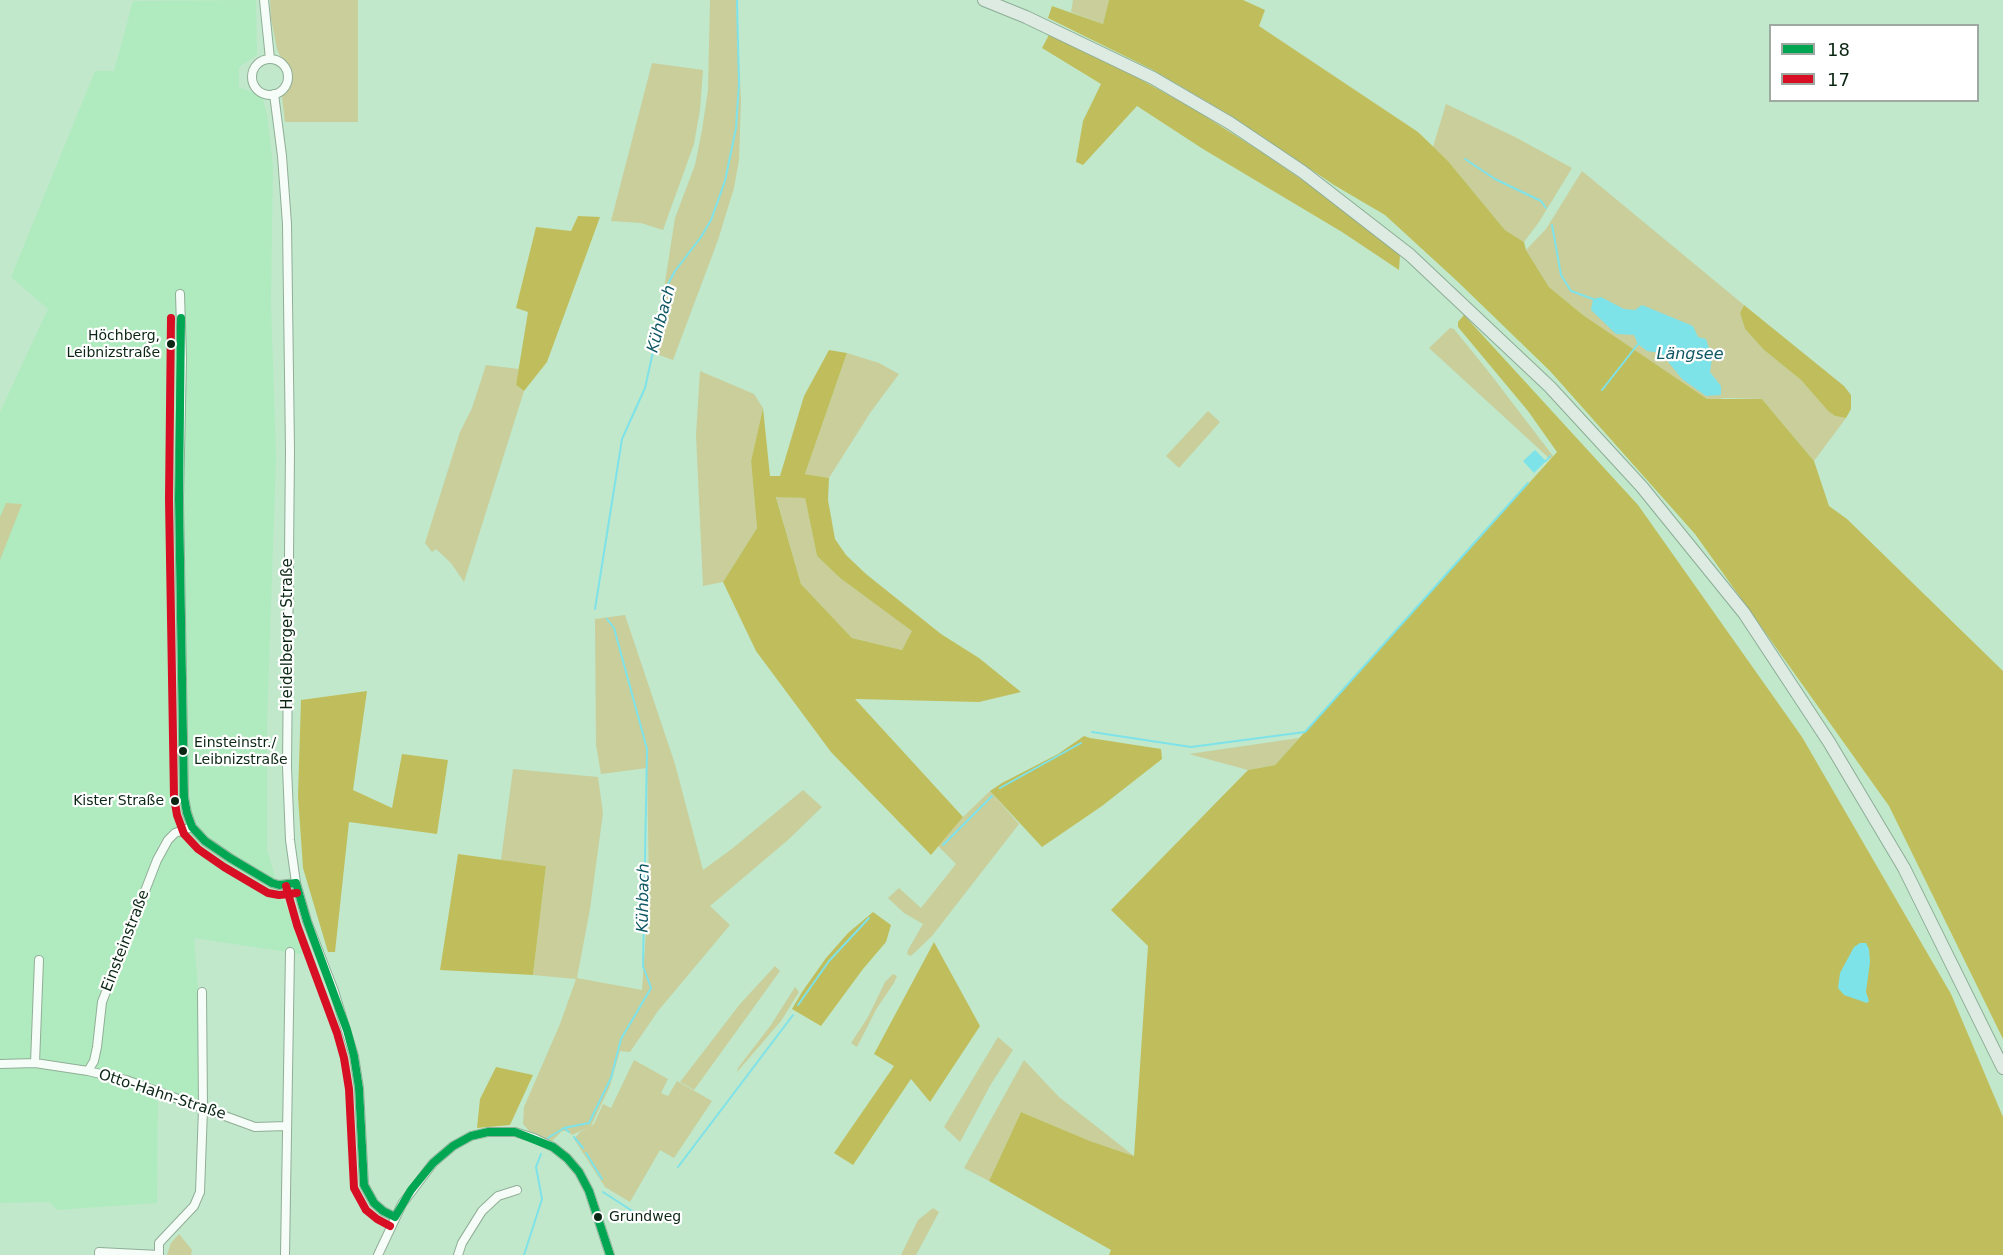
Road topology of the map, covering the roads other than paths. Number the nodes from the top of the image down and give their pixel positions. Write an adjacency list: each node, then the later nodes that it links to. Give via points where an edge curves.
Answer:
1 (264, 0): 3 (street)
2 (984, 0): 13 (main road, via 1153,78 1303,172 1410,255 1550,387 1642,487 1743,613 1829,742 1904,868)
3 (270, 59): 4 (street, via 285,67 288,77 284,88); 4 (street, via 255,67 252,79 262,93)
4 (274, 94): 7 (street, Heidelberger Straße, via 287,224 287,767 290,840)
5 (180, 294): 6 (street, via 184,797)
6 (192, 827): 7 (street, via 210,845 272,883); 14 (street, Einsteinstraße, via 175,833 157,860 102,1002 97,1047)
7 (297, 883): 18 (street, Heidelberger Straße, via 354,1056 364,1185 374,1203)
8 (290, 952): 16 (street)
9 (39, 960): 11 (street)
10 (201, 992): 15 (street)
11 (35, 1063): 12 (street, Otto-Hahn-Straße); 14 (street, Otto-Hahn-Straße)
12 (0, 1064)
13 (2003, 1068)
14 (88, 1071): 15 (street, Otto-Hahn-Straße, via 126,1080)
15 (203, 1109): 16 (street, Otto-Hahn-Straße, via 255,1127); 20 (street, via 200,1192 194,1206 159,1243)
16 (287, 1126): 21 (street)
17 (517, 1190): 23 (street, via 498,1196 482,1210)
18 (395, 1217): 22 (street); 24 (street, via 433,1163 453,1146 488,1132 515,1132 553,1147 579,1172)
19 (99, 1255): 20 (street)
20 (159, 1255)
21 (285, 1255)
22 (378, 1255)
23 (458, 1255)
24 (610, 1255)

